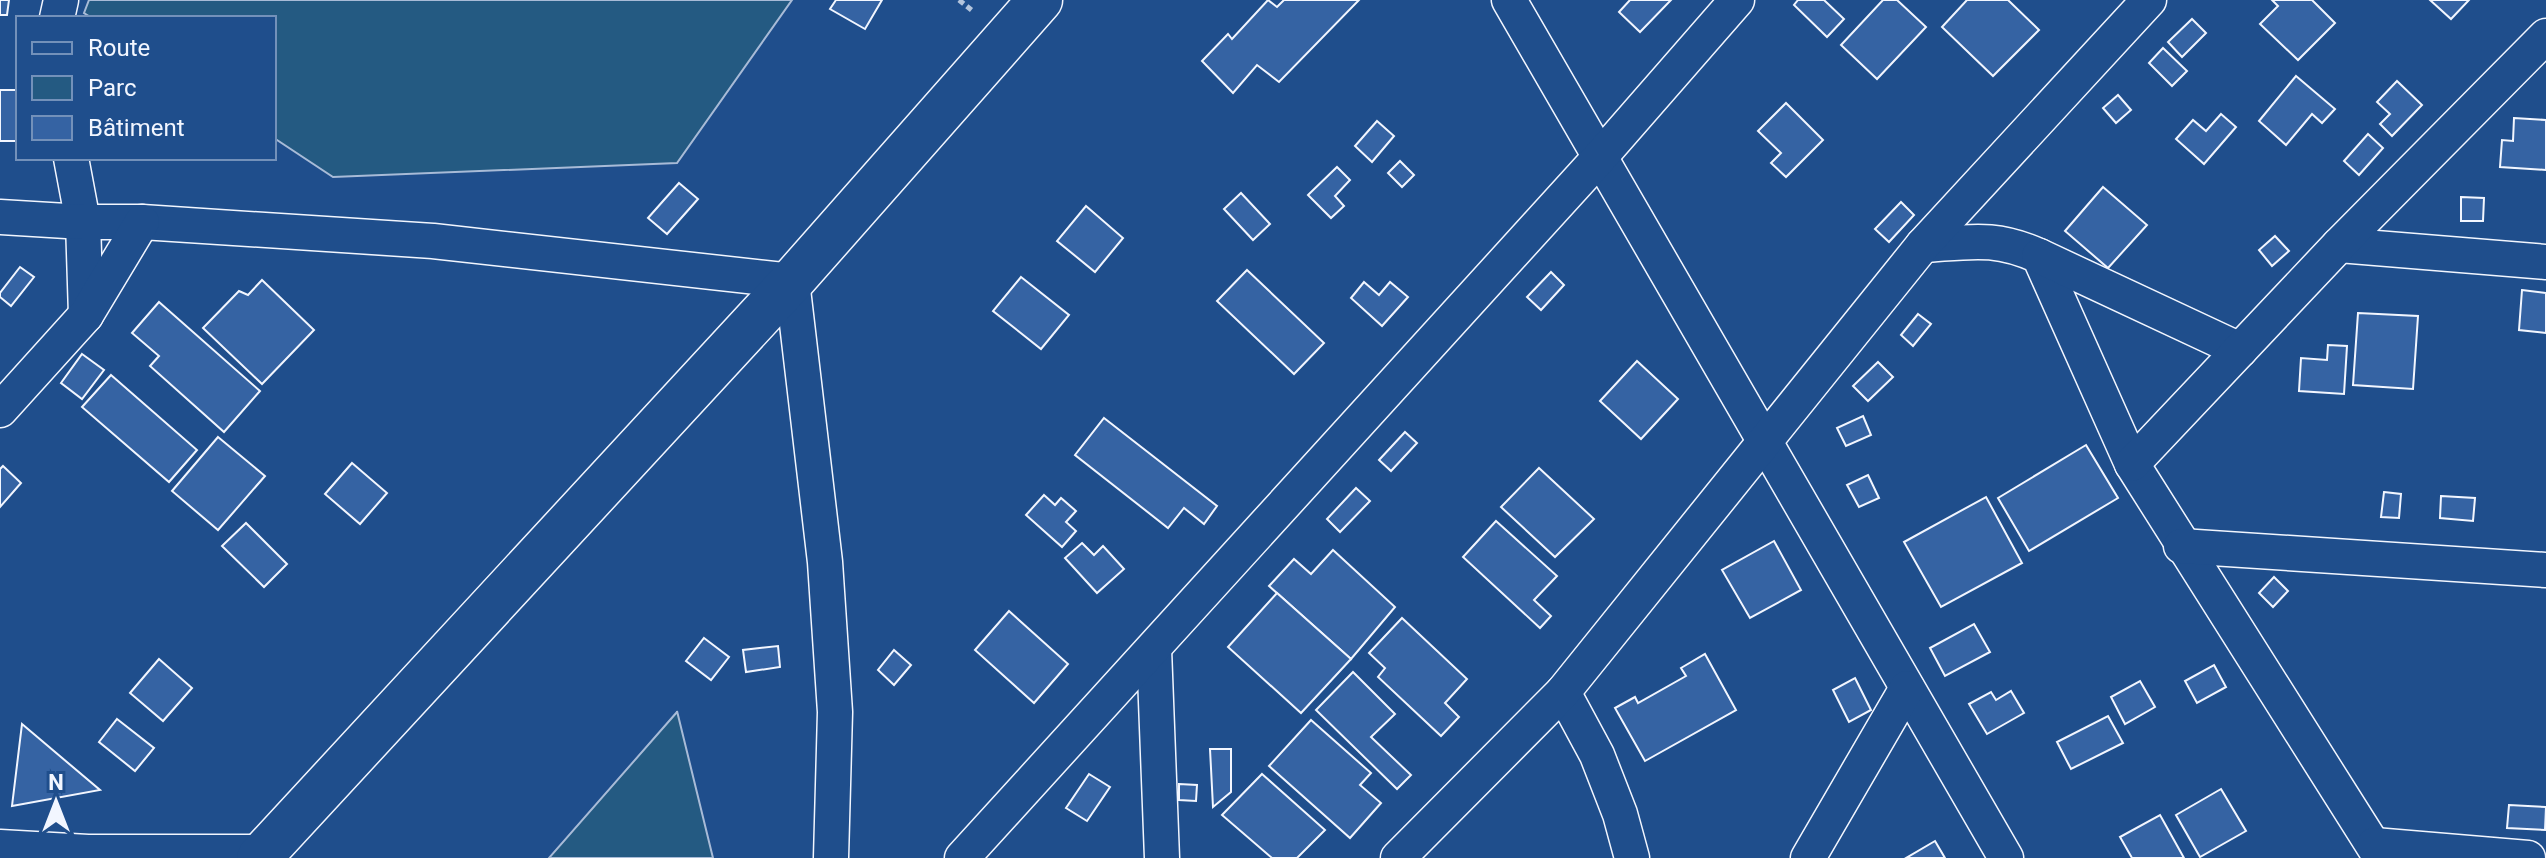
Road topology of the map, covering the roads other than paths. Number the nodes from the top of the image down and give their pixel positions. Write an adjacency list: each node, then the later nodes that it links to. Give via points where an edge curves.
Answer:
1 (1040, 0): 15 (street)
2 (1509, 0): 6 (street)
3 (1737, 0): 6 (street)
4 (2149, 0): 11 (street)
5 (2546, 36): 12 (street)
6 (1600, 157): 19 (street); 23 (street)
7 (71, 160): 9 (street)
8 (0, 217): 9 (street)
9 (83, 222): 10 (street); 16 (street)
10 (142, 222): 15 (street, via 433,241); 16 (street)
11 (1923, 245): 13 (street, via 1988,241 2013,244); 19 (street)
12 (2339, 245): 14 (street); 17 (street)
13 (2039, 256): 17 (street); 20 (street)
14 (2546, 262)
15 (792, 281): 28 (street); 29 (street, via 825,562 835,712)
16 (86, 315): 18 (street)
17 (2240, 350): 20 (street)
18 (0, 410)
19 (1763, 441): 24 (street); 25 (street)
20 (2132, 464): 21 (street)
21 (2181, 546): 22 (street); 27 (street)
22 (2546, 570)
23 (1154, 649): 30 (street); 31 (street)
24 (1907, 688): 34 (street); 35 (street)
25 (1563, 692): 32 (street); 33 (street, via 1597,755)
26 (0, 847): 28 (street)
27 (2377, 852): 36 (street)
28 (262, 855)
29 (831, 858)
30 (962, 858)
31 (1162, 858)
32 (1398, 858)
33 (1632, 858)
34 (1808, 858)
35 (2006, 858)
36 (2528, 858)

